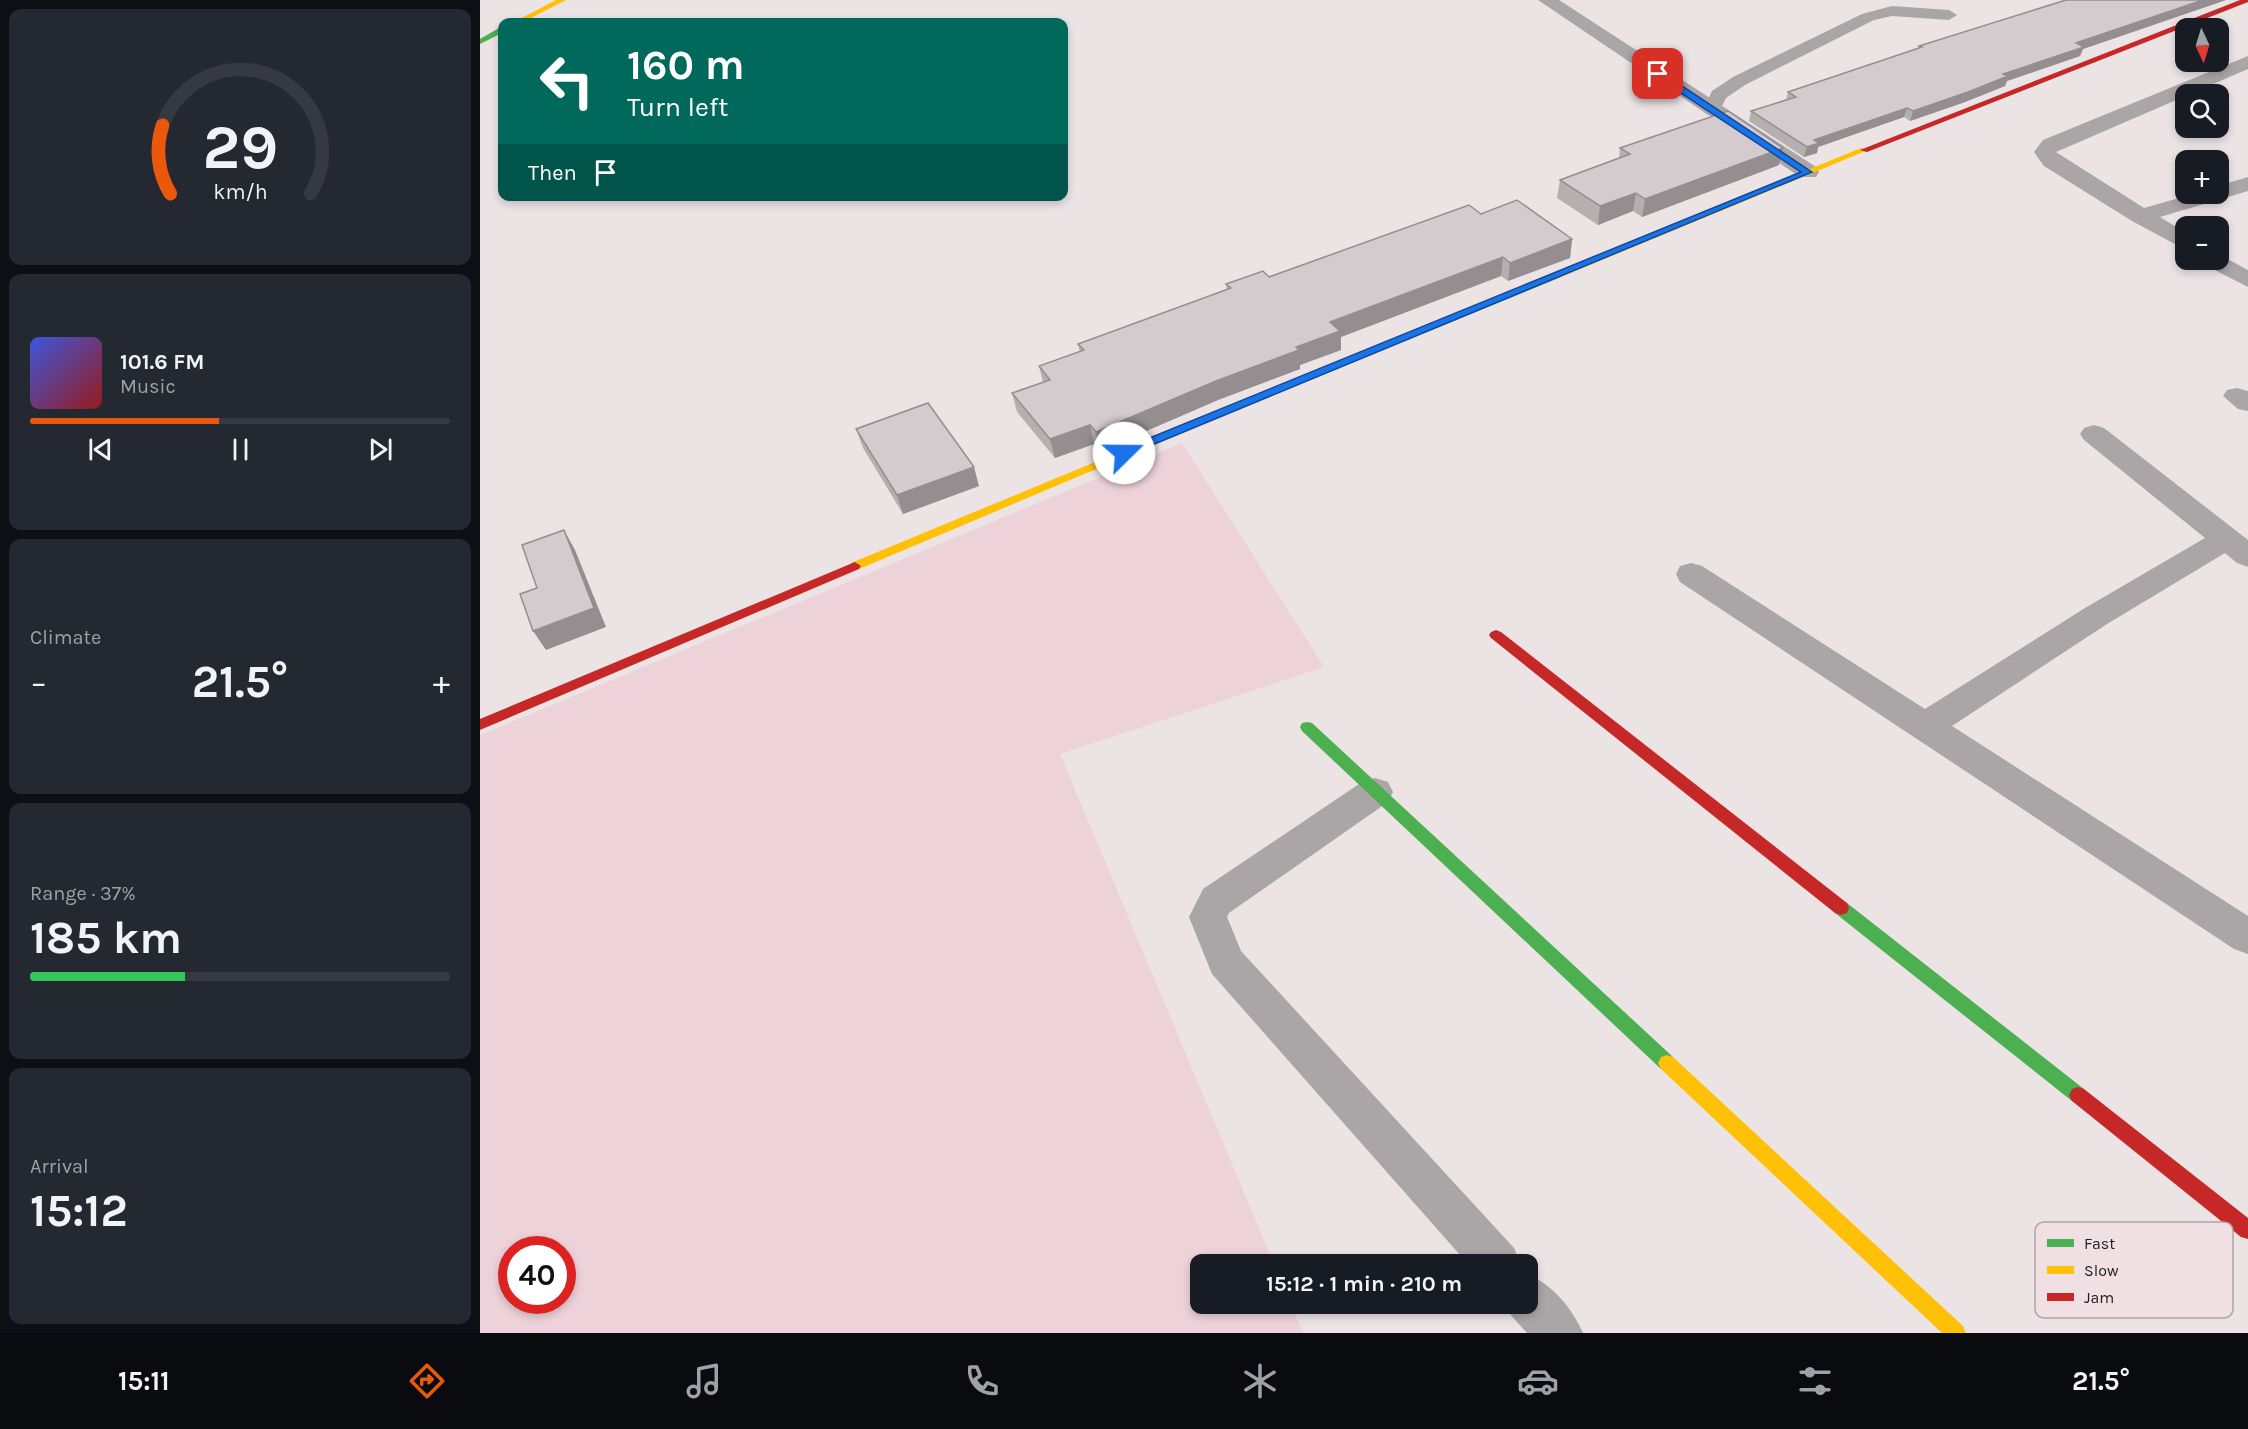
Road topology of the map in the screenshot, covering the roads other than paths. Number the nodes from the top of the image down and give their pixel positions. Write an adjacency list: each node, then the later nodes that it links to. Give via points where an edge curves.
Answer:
1 (562, 0): 5 (main road)
2 (1547, 0): 9 (street)
3 (2247, 0): 10 (main road)
4 (1949, 15): 9 (lane, via 1892,11 1868,17 1739,81 1718,95)
5 (526, 18)
6 (498, 32): 7 (main road)
7 (480, 42)
8 (2248, 62): 14 (street, via 2051,145 2045,152 2052,161)
9 (1712, 110): 10 (street)
10 (1808, 172): 22 (main road, via 1025,493)
11 (2248, 184): 12 (street)
12 (2229, 190)
13 (2180, 204): 14 (street)
14 (2140, 216): 15 (street)
15 (2175, 237)
16 (2229, 269): 17 (street)
17 (2248, 280)
18 (2094, 435): 19 (street)
19 (2237, 548): 24 (street, via 2096,616)
20 (1691, 574): 24 (street)
21 (1496, 635): 27 (main road)
22 (480, 725)
23 (1307, 727): 25 (main road)
24 (1924, 727): 26 (street)
25 (1375, 792): 28 (street, via 1216,901 1208,916 1226,962); 31 (main road)
26 (2239, 920)
27 (2248, 1230)
28 (1489, 1254)
29 (1538, 1309): 30 (street)
30 (1559, 1333)
31 (1956, 1333)

